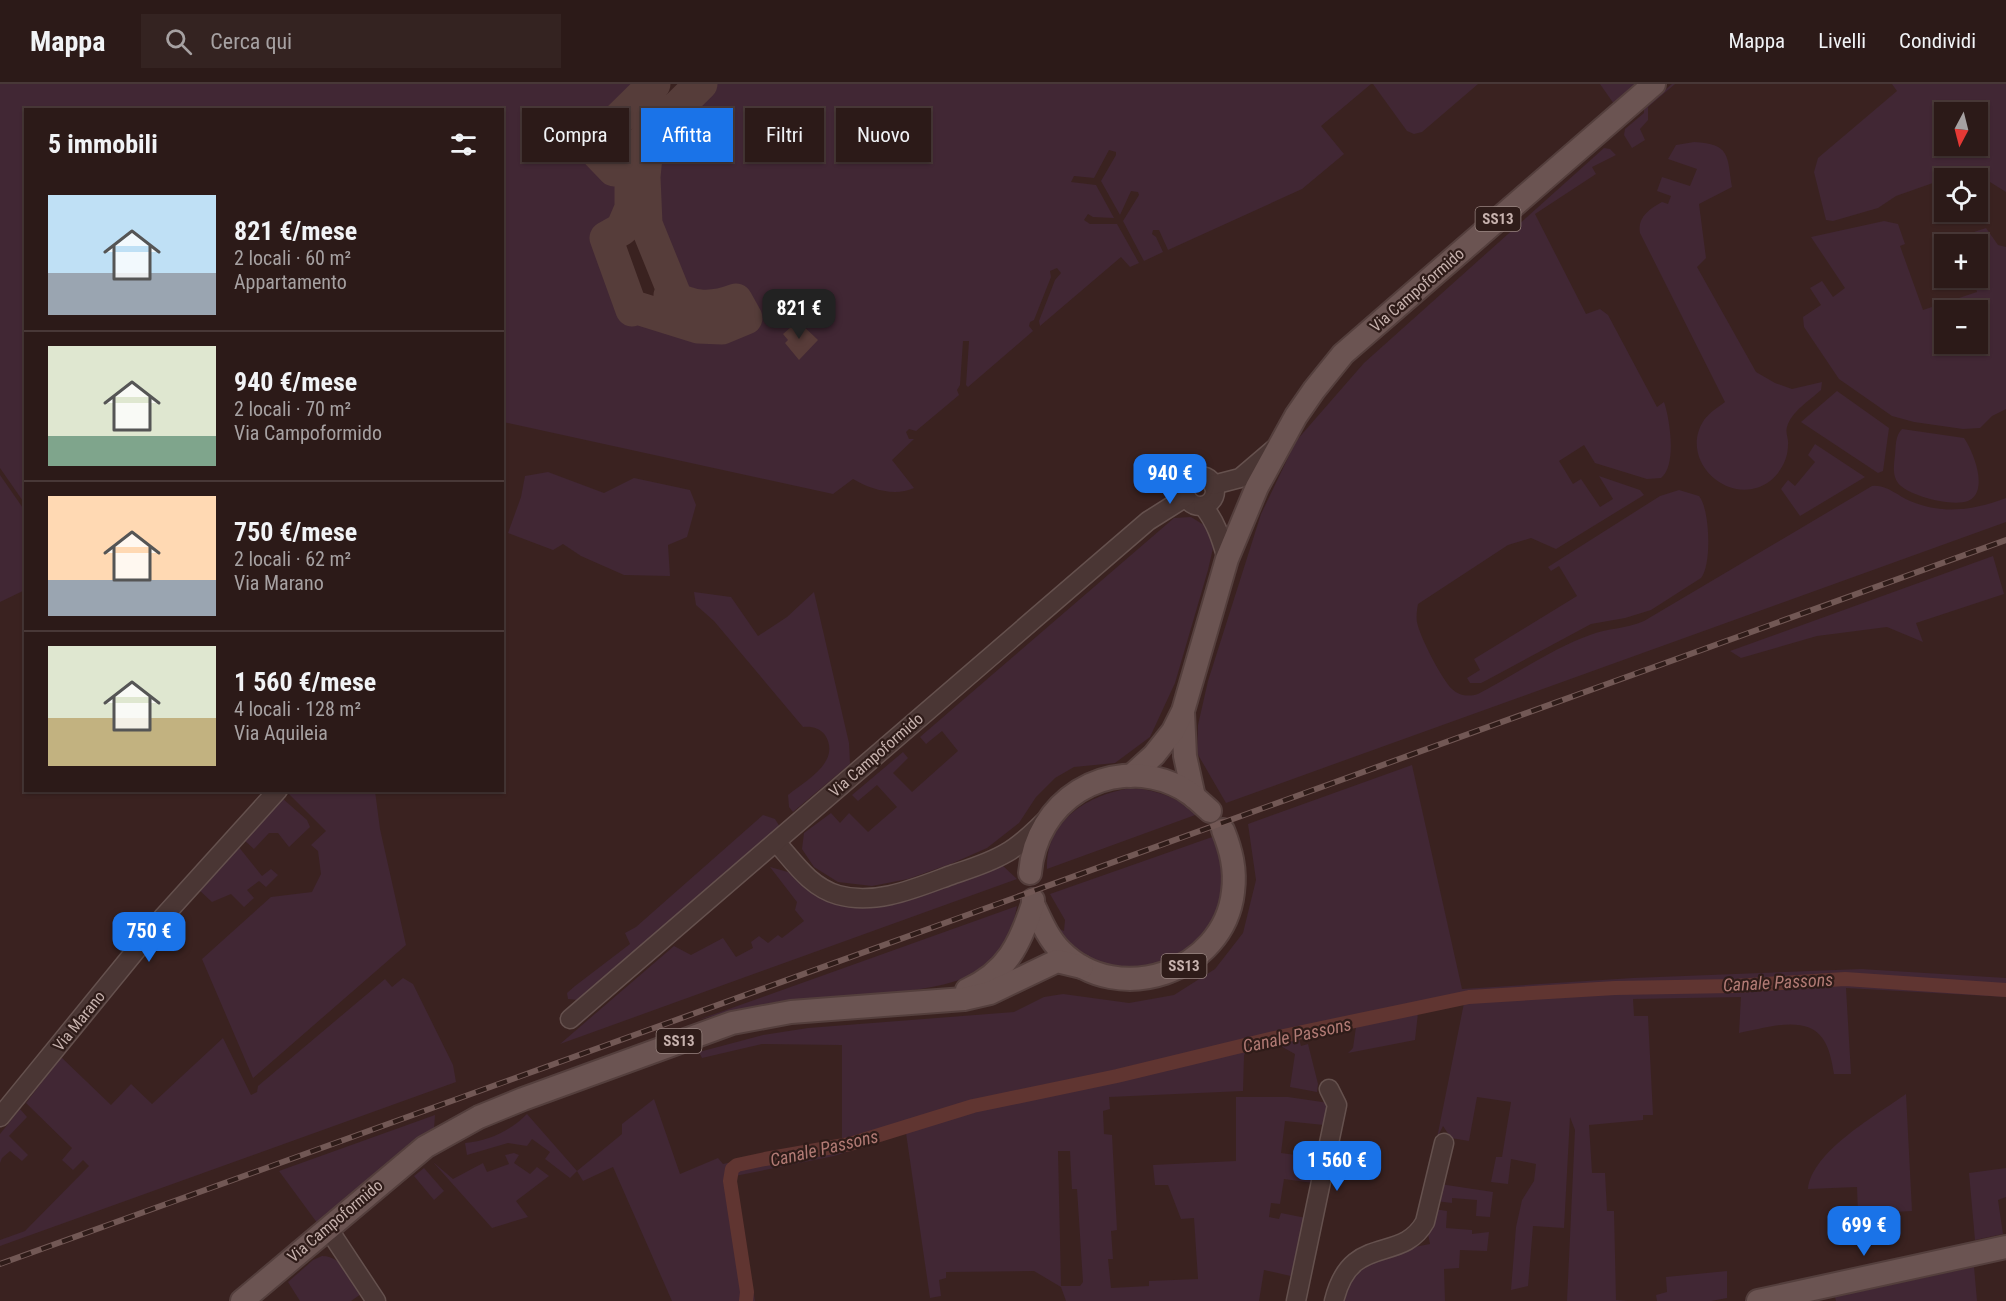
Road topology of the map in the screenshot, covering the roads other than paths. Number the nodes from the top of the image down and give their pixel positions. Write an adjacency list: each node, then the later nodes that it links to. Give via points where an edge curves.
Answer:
1 (1654, 84): 2 (main road, Via Campoformido / SS13, via 1343,354)
2 (1278, 446): 3 (street, via 1240,478); 6 (main road, SS13)
3 (1213, 485): 4 (street, Via Campoformido, via 1205,478 1194,478 1186,486); 5 (street, via 1212,500)
4 (1186, 497): 5 (street); 12 (street, Via Campoformido, via 1148,521)
5 (1203, 506): 6 (street, via 1214,520)
6 (1227, 559): 7 (main road, SS13)
7 (1183, 711): 8 (main road, SS13, via 1166,742); 10 (main road, SS13, via 1185,756)
8 (1131, 776): 10 (main road, via 1175,785); 11 (main road, via 1096,782 1065,800)
9 (276, 792): 18 (street, Via Marano, via 164,916)
10 (1209, 812): 14 (main road, SS13, via 1231,850 1234,872 1233,893 1223,924 1204,951 1167,974 1145,979 1123,980)
11 (1052, 813): 12 (street, via 1022,843 987,862 914,889 876,898 838,895 811,881); 13 (main road, via 1039,836)
12 (776, 842): 16 (street, Via Campoformido)
13 (1030, 873)
14 (1082, 967): 15 (main road, SS13, via 1057,962 990,993); 15 (main road, SS13, via 1046,933 1033,902 1019,940 997,972 985,982)
15 (944, 1000): 20 (main road, SS13 / SS13, via 791,1012 732,1023 523,1099)
16 (570, 1020)
17 (1329, 1089): 25 (street, via 1337,1105)
18 (0, 1118)
19 (1444, 1143): 26 (street, via 1425,1222 1419,1232 1411,1239 1360,1257 1344,1273)
20 (430, 1144): 21 (main road, Via Campoformido / SS13)
21 (327, 1227): 23 (main road, Via Campoformido / SS13); 24 (street)
22 (2006, 1247): 27 (main road)
23 (242, 1301)
24 (376, 1301)
25 (1296, 1301)
26 (1334, 1301)
27 (1758, 1301)

